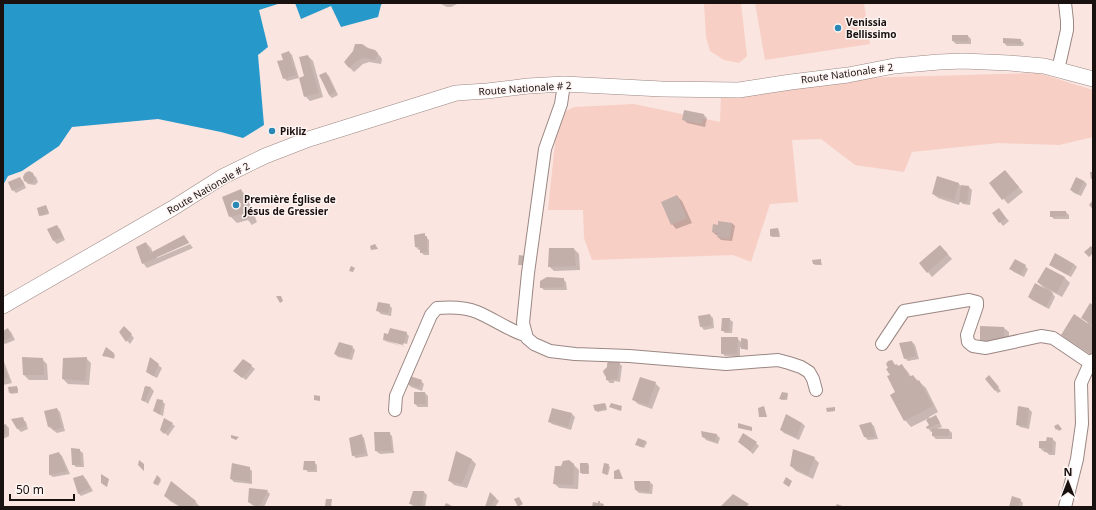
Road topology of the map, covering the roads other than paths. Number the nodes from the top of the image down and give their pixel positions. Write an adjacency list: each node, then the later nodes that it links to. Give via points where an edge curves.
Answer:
1 (1065, 3): 2 (street, via 1068,21)
2 (1058, 70): 3 (main road, Route Nationale # 2); 4 (main road, Route Nationale # 2, via 1008,62 962,61 894,66 739,90)
3 (1093, 80)
4 (564, 84): 5 (main road, Route Nationale # 2, via 456,93 294,144 222,177); 6 (street, via 561,104 546,149 528,273 523,323)
5 (3, 306)
6 (525, 334): 9 (street, via 534,344 550,351 575,354 726,364 778,360 809,372 814,379); 10 (street, via 476,312 451,307 437,308 431,315 396,396)
7 (882, 344): 8 (street, via 904,311 969,300 976,302 977,306 967,335 968,342 973,346 986,348 1041,336 1053,338)
8 (1092, 361): 11 (street, via 1080,383 1082,424 1077,459)
9 (816, 390)
10 (395, 410)
11 (1065, 507)

